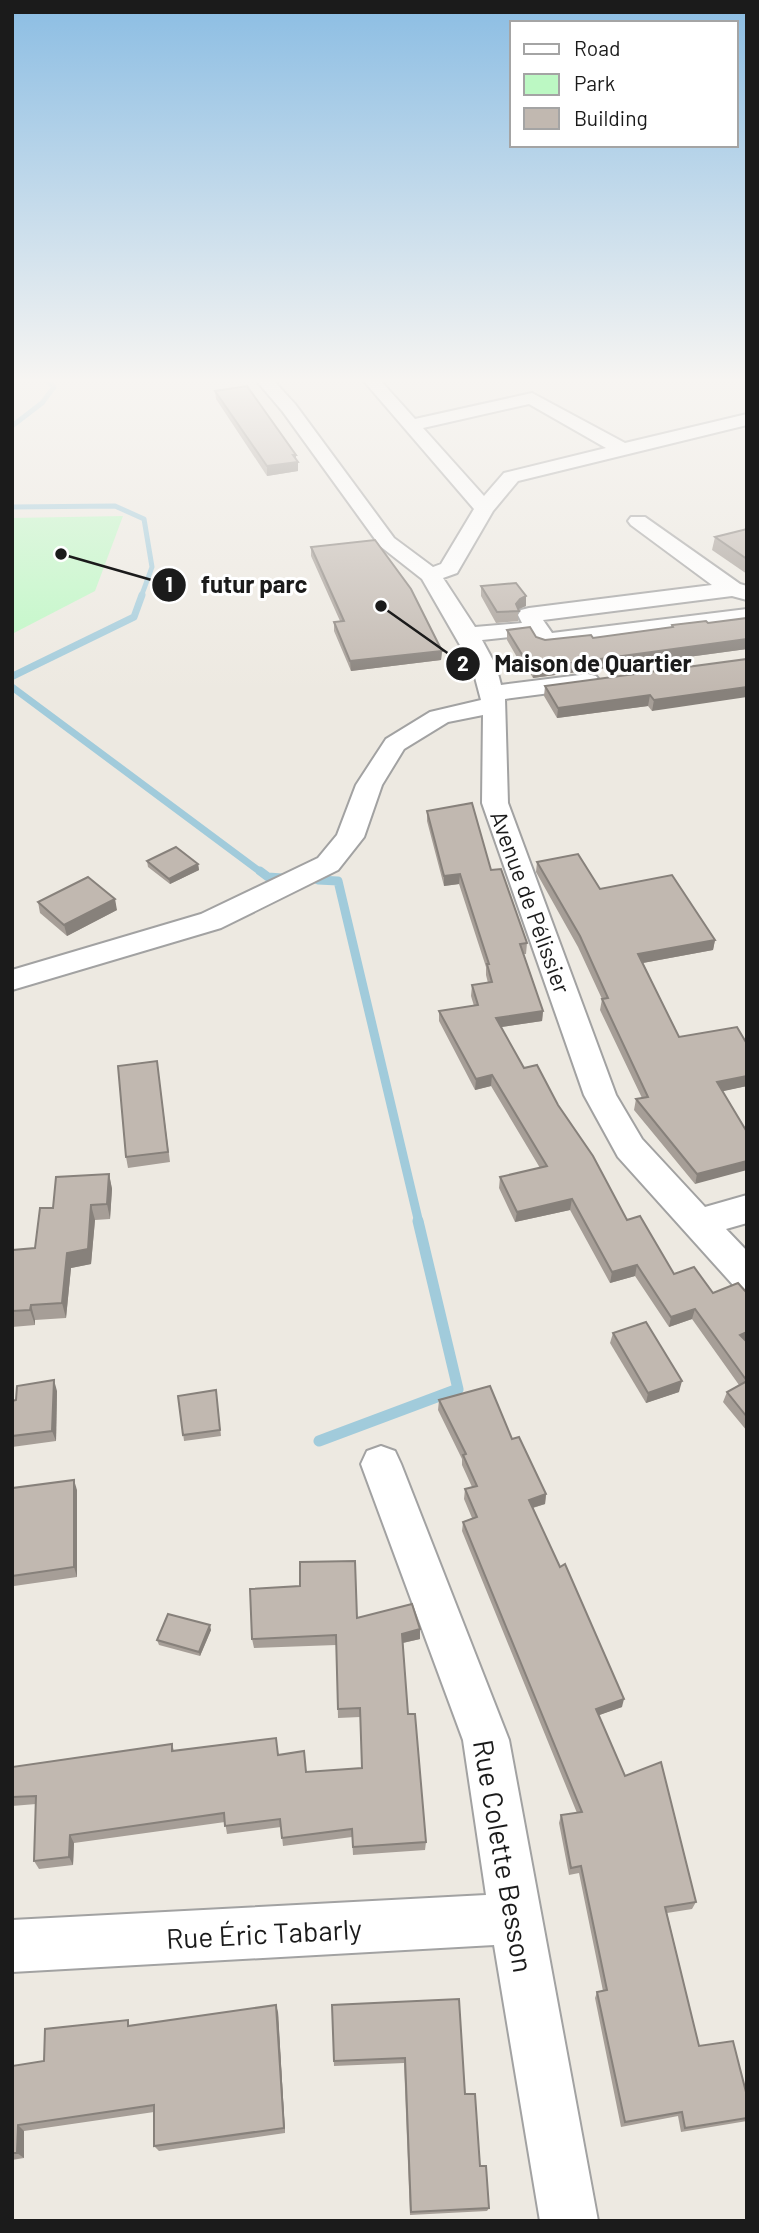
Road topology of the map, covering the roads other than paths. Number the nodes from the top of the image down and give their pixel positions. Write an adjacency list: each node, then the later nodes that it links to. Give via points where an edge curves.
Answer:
1 (345, 484): 6 (street, Avenue de Pélissier, via 387,542)
2 (458, 484): 4 (street)
3 (505, 484): 4 (street)
4 (482, 514): 6 (street, via 449,568)
5 (638, 521): 7 (street)
6 (430, 575): 10 (street, Avenue de Pélissier)
7 (739, 591): 9 (street, via 529,615)
8 (747, 616): 9 (street, via 545,641)
9 (536, 628): 10 (street)
10 (468, 635): 12 (street, Avenue de Pélissier)
11 (615, 677): 12 (street)
12 (494, 699): 13 (street, via 439,717 395,744 369,785 350,837 328,864 211,921); 15 (street, Avenue de Pélissier, via 495,803 600,1095 629,1148)
13 (12, 980)
14 (747, 1209): 15 (street)
15 (698, 1223): 16 (street, Avenue de Pélissier)
16 (747, 1276)
17 (382, 1464): 18 (street, Rue Colette Besson, via 486,1740)
18 (515, 1919): 19 (street, Rue Éric Tabarly); 20 (street, Rue Colette Besson)
19 (12, 1946)
20 (569, 2221)

